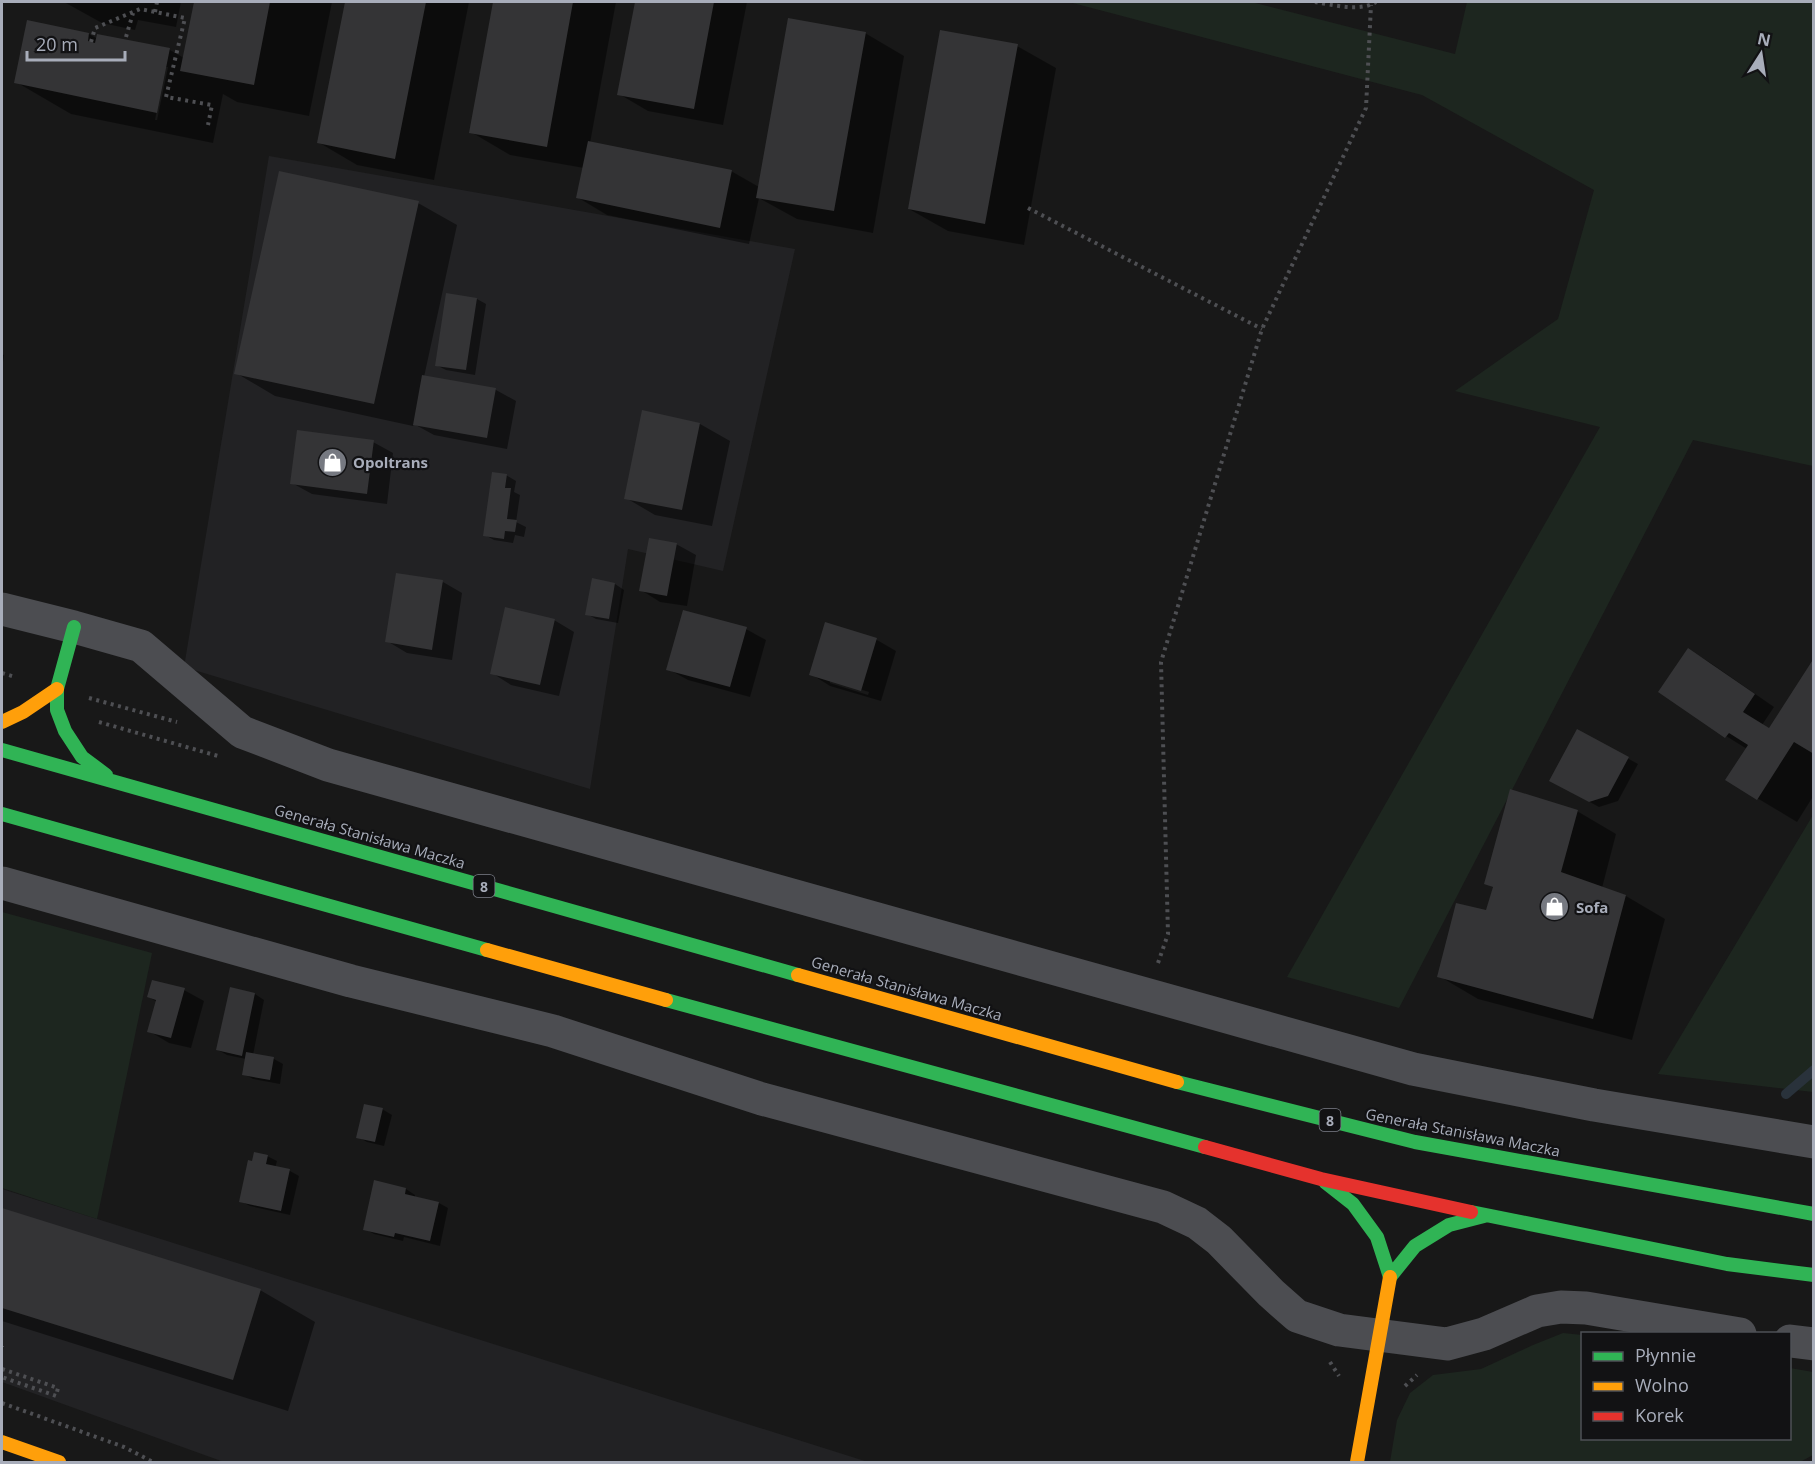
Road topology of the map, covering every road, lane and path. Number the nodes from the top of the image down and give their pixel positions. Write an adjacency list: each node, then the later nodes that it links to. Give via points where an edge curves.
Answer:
1 (157, 2): 6 (path)
2 (1315, 2): 4 (path, via 1342,7)
3 (1376, 2): 4 (path)
4 (1371, 5): 11 (path, via 1366,108)
5 (133, 12): 6 (path); 7 (path); 8 (path, via 96,28)
6 (155, 12): 9 (path, via 185,18 166,97 212,105)
7 (126, 37)
8 (92, 42)
9 (208, 125)
10 (1028, 208): 11 (path)
11 (1262, 329): 20 (path, via 1161,662 1167,934 1153,978)
12 (2, 609): 13 (street)
13 (74, 627): 14 (main road); 20 (street, via 141,646 242,732 328,765)
14 (57, 689): 15 (main road, via 30,709); 17 (main road, via 57,710 65,731 82,757)
15 (2, 722)
16 (2, 750): 17 (main road, Generała Stanisława Maczka / 8)
17 (114, 781): 23 (main road, Generała Stanisława Maczka / 8, via 1181,1083 1415,1142)
18 (2, 814): 22 (main road)
19 (2, 883): 28 (street, via 351,981 553,1031 762,1099 1163,1207 1197,1223 1219,1240 1297,1316 1339,1330)
20 (1142, 993): 21 (street, via 1413,1068 1594,1105)
21 (1814, 1142)
22 (1321, 1179): 24 (main road); 26 (main road, via 1353,1204 1377,1237)
23 (1814, 1214)
24 (1487, 1216): 25 (main road, via 1727,1264); 26 (main road, via 1449,1225 1415,1246)
25 (1814, 1275)
26 (1390, 1276): 28 (main road)
27 (1728, 1332): 28 (street, via 1561,1307 1537,1311 1484,1334 1447,1344)
28 (1379, 1335): 37 (main road)
29 (1791, 1341): 30 (street)
30 (1814, 1344)
31 (2, 1369): 32 (path, via 58,1388 56,1396)
32 (2, 1377)
33 (2, 1402): 36 (path, via 124,1447)
34 (2, 1442): 35 (main road)
35 (59, 1462)
36 (153, 1462)
37 (1357, 1462)

